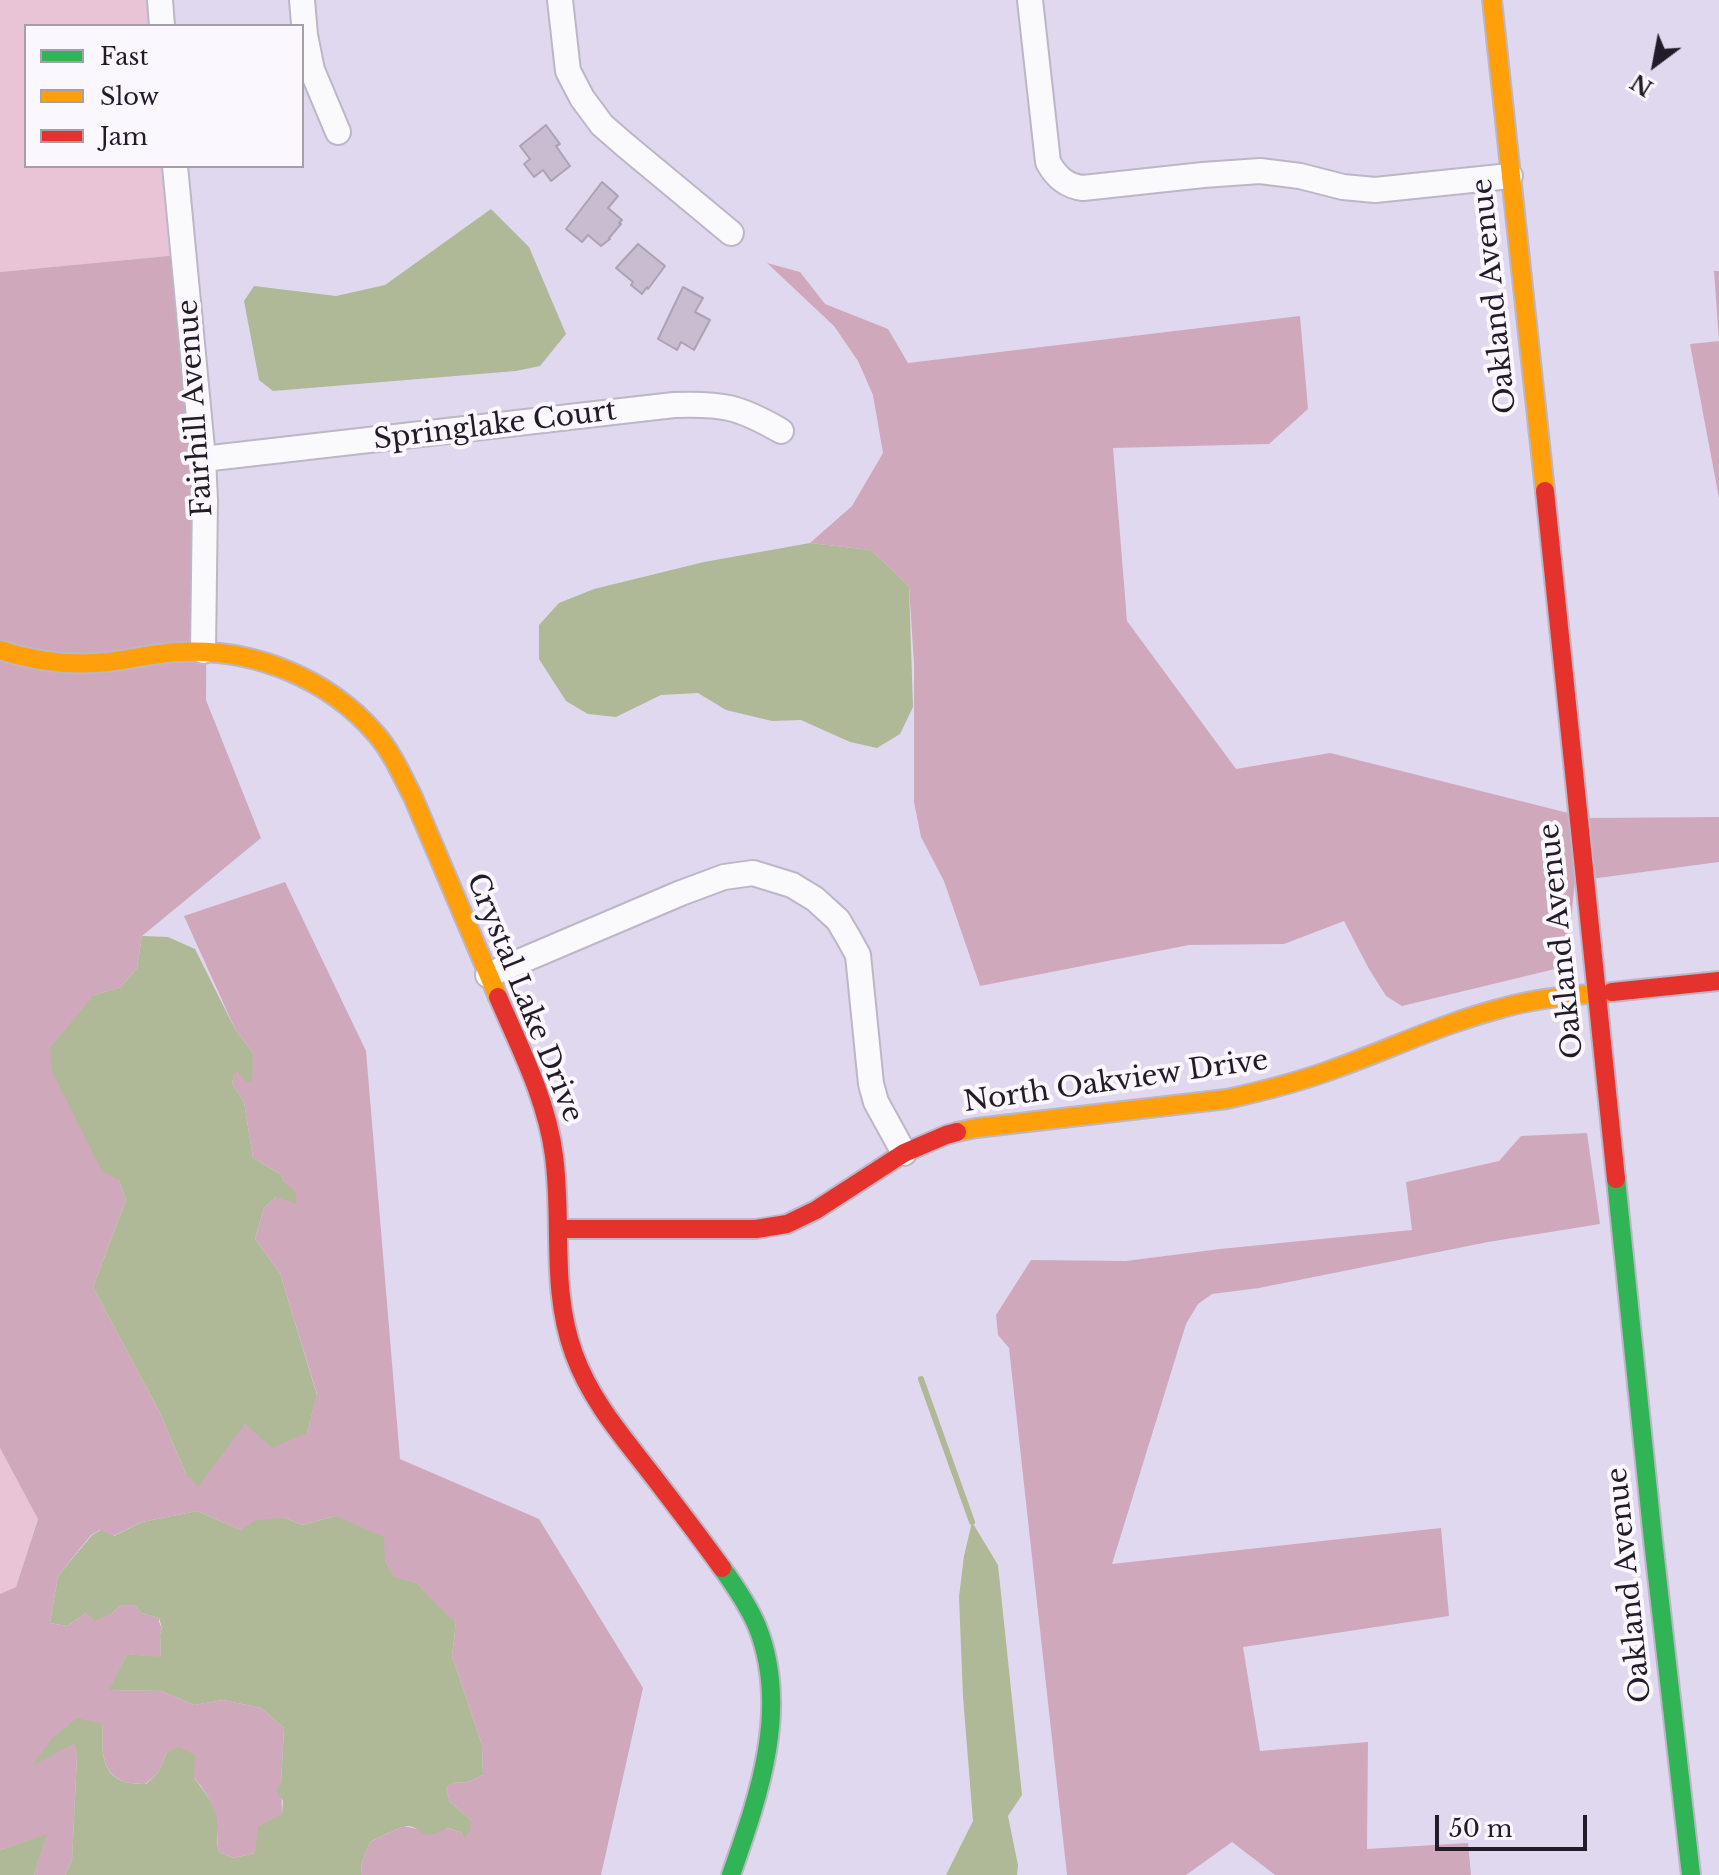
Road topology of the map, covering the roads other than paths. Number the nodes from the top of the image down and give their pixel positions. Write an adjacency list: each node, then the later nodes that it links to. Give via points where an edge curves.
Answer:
1 (160, 0): 6 (street)
2 (302, 0): 7 (street, via 312,70)
3 (560, 0): 10 (street, via 568,71 582,98 602,125)
4 (1030, 0): 9 (street, via 1048,162 1060,179 1075,187 1260,171 1375,190)
5 (1492, 0): 9 (street, Oakland Avenue)
6 (162, 24)
7 (338, 132)
8 (175, 168): 12 (street, Fairhill Avenue)
9 (1510, 176): 17 (street, Oakland Avenue)
10 (731, 233)
11 (781, 431): 12 (street, Springlake Court, via 753,414 727,407 674,405)
12 (203, 459): 14 (street, Fairhill Avenue)
13 (0, 650): 14 (street, Crystal Lake Drive, via 67,664)
14 (203, 651): 15 (street, Crystal Lake Drive, via 292,672 330,693 377,735 413,797)
15 (488, 975): 18 (street, via 724,877 753,873 792,885 838,920 858,955 871,1084); 19 (street, Crystal Lake Drive, via 547,1123)
16 (1719, 981): 17 (street, North Oakview Drive)
17 (1596, 993): 18 (street, North Oakview Drive, via 1481,1014 1259,1094 976,1128); 21 (street, Oakland Avenue)
18 (904, 1153): 19 (street, North Oakview Drive, via 787,1224 756,1229)
19 (558, 1229): 20 (street, Crystal Lake Drive, via 563,1316 586,1382 615,1429 737,1587 759,1629 769,1667 770,1739)
20 (731, 1875)
21 (1691, 1875)

